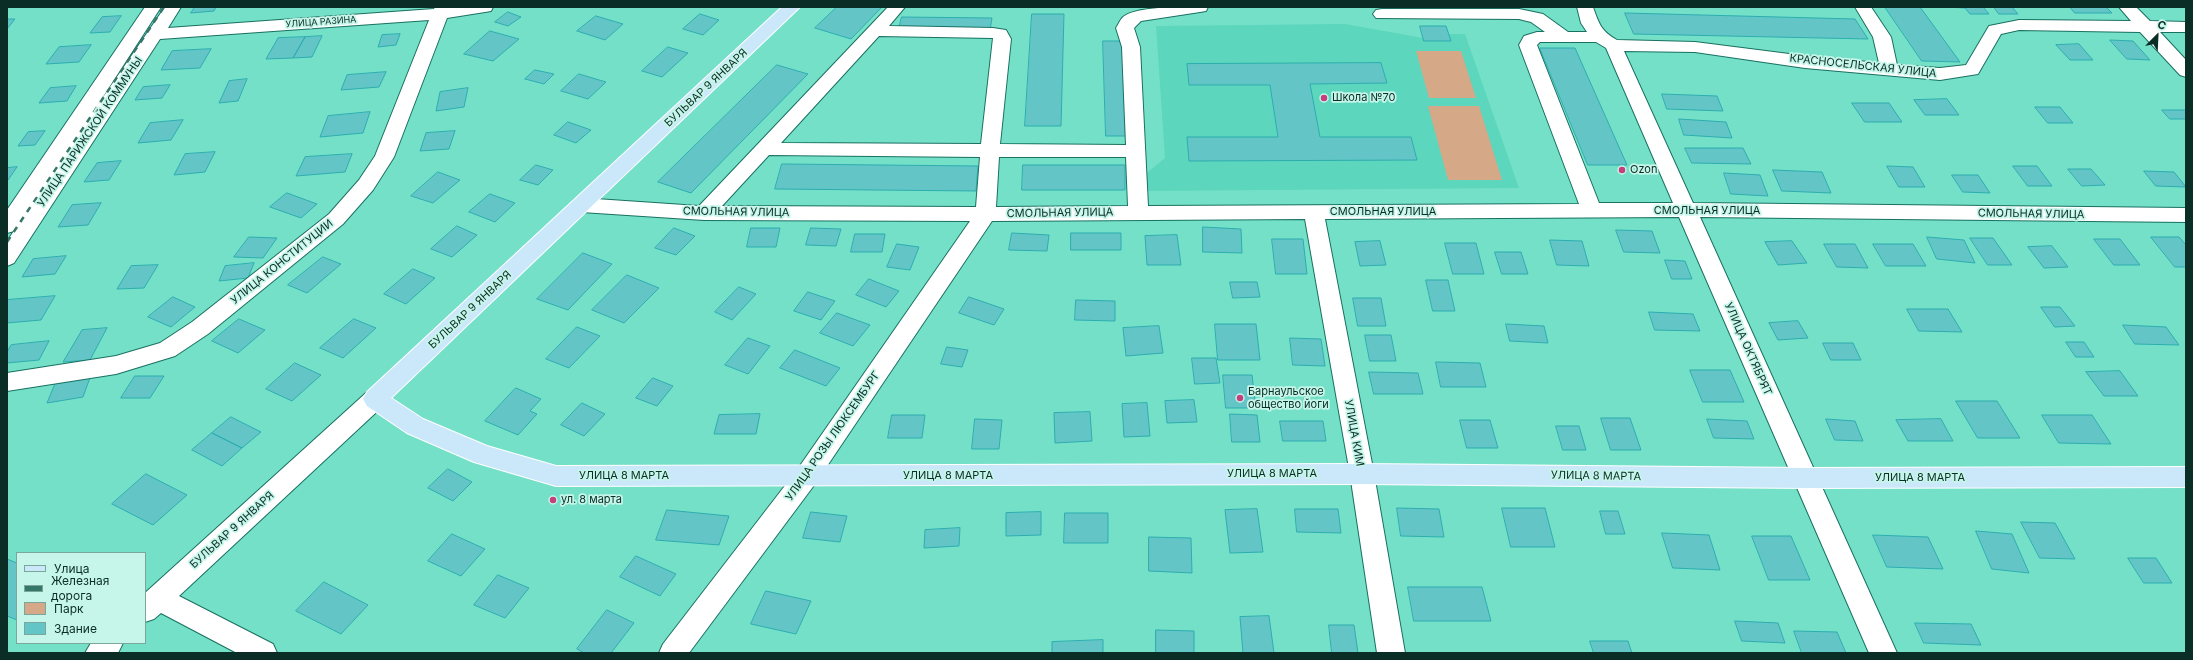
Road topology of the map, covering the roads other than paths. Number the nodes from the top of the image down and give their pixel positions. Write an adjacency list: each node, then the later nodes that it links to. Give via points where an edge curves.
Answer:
1 (153, 7): 31 (street, УЛИЦА ПАРИЖСКОЙ КОММУНЫ)
2 (173, 7): 15 (street, УЛИЦА ПАРИЖСКОЙ КОММУНЫ)
3 (485, 7): 9 (street, УЛИЦА РАЗИНА)
4 (792, 7): 23 (main road, БУЛЬВАР 9 ЯНВАРЯ)
5 (897, 7): 14 (street)
6 (1200, 7): 22 (street, via 1137,17 1129,21 1125,28 1130,47)
7 (1863, 7): 18 (street, via 1882,37)
8 (2127, 7): 12 (street)
9 (441, 10): 15 (street, УЛИЦА РАЗИНА); 33 (street, УЛИЦА КОНСТИТУЦИИ, via 384,157 366,185 336,219 200,328 167,350 116,365)
10 (1592, 10): 17 (street, УЛИЦА ОКТЯБРЯТ, via 1590,23)
11 (1382, 14): 16 (street, via 1519,14 1537,18)
12 (2144, 27): 13 (street, КРАСНОСЕЛЬСКАЯ УЛИЦА); 18 (street, КРАСНОСЕЛЬСКАЯ УЛИЦА, via 2019,25 1995,30 1972,70 1940,74); 19 (street)
13 (2186, 27)
14 (874, 31): 20 (street); 21 (street, via 1000,34 1002,38)
15 (156, 34): 32 (street, УЛИЦА ПАРИЖСКОЙ КОММУНЫ, via 93,124)
16 (1563, 36): 17 (street, КРАСНОСЕЛЬСКАЯ УЛИЦА); 26 (street, КРАСНОСЕЛЬСКАЯ УЛИЦА, via 1537,37 1530,40 1528,45)
17 (1606, 41): 18 (street, КРАСНОСЕЛЬСКАЯ УЛИЦА, via 1695,47); 24 (street, УЛИЦА ОКТЯБРЯТ)
18 (1889, 70)
19 (2186, 71)
20 (764, 149): 21 (street); 27 (street)
21 (990, 151): 22 (street); 29 (street)
22 (1134, 151): 25 (street)
23 (581, 205): 27 (street, СМОЛЬНАЯ УЛИЦА); 34 (main road, БУЛЬВАР 9 ЯНВАРЯ)
24 (1686, 210): 26 (street, СМОЛЬНАЯ УЛИЦА); 30 (street, СМОЛЬНАЯ УЛИЦА); 38 (street, УЛИЦА ОКТЯБРЯТ)
25 (1138, 212): 28 (street, СМОЛЬНАЯ УЛИЦА); 29 (street, СМОЛЬНАЯ УЛИЦА)
26 (1592, 212): 28 (street, СМОЛЬНАЯ УЛИЦА)
27 (704, 213): 29 (street, СМОЛЬНАЯ УЛИЦА)
28 (1314, 213): 35 (street, УЛИЦА КИМ)
29 (986, 214): 36 (street, УЛИЦА РОЗЫ ЛЮКСЕМБУРГ)
30 (2186, 215)
31 (7, 226)
32 (7, 258)
33 (7, 382)
34 (375, 399): 36 (main road, УЛИЦА 8 МАРТА, via 415,426 482,455 556,476); 39 (street, БУЛЬВАР 9 ЯНВАРЯ)
35 (1362, 474): 36 (main road, УЛИЦА 8 МАРТА); 38 (main road, УЛИЦА 8 МАРТА); 44 (street, УЛИЦА КИМ)
36 (806, 477): 43 (street, УЛИЦА РОЗЫ ЛЮКСЕМБУРГ)
37 (2186, 477): 38 (main road, УЛИЦА 8 МАРТА)
38 (1806, 478): 45 (street, УЛИЦА ОКТЯБРЯТ)
39 (151, 604): 42 (street)
40 (109, 644): 41 (street)
41 (99, 653)
42 (263, 653)
43 (672, 653)
44 (1391, 653)
45 (1883, 653)

